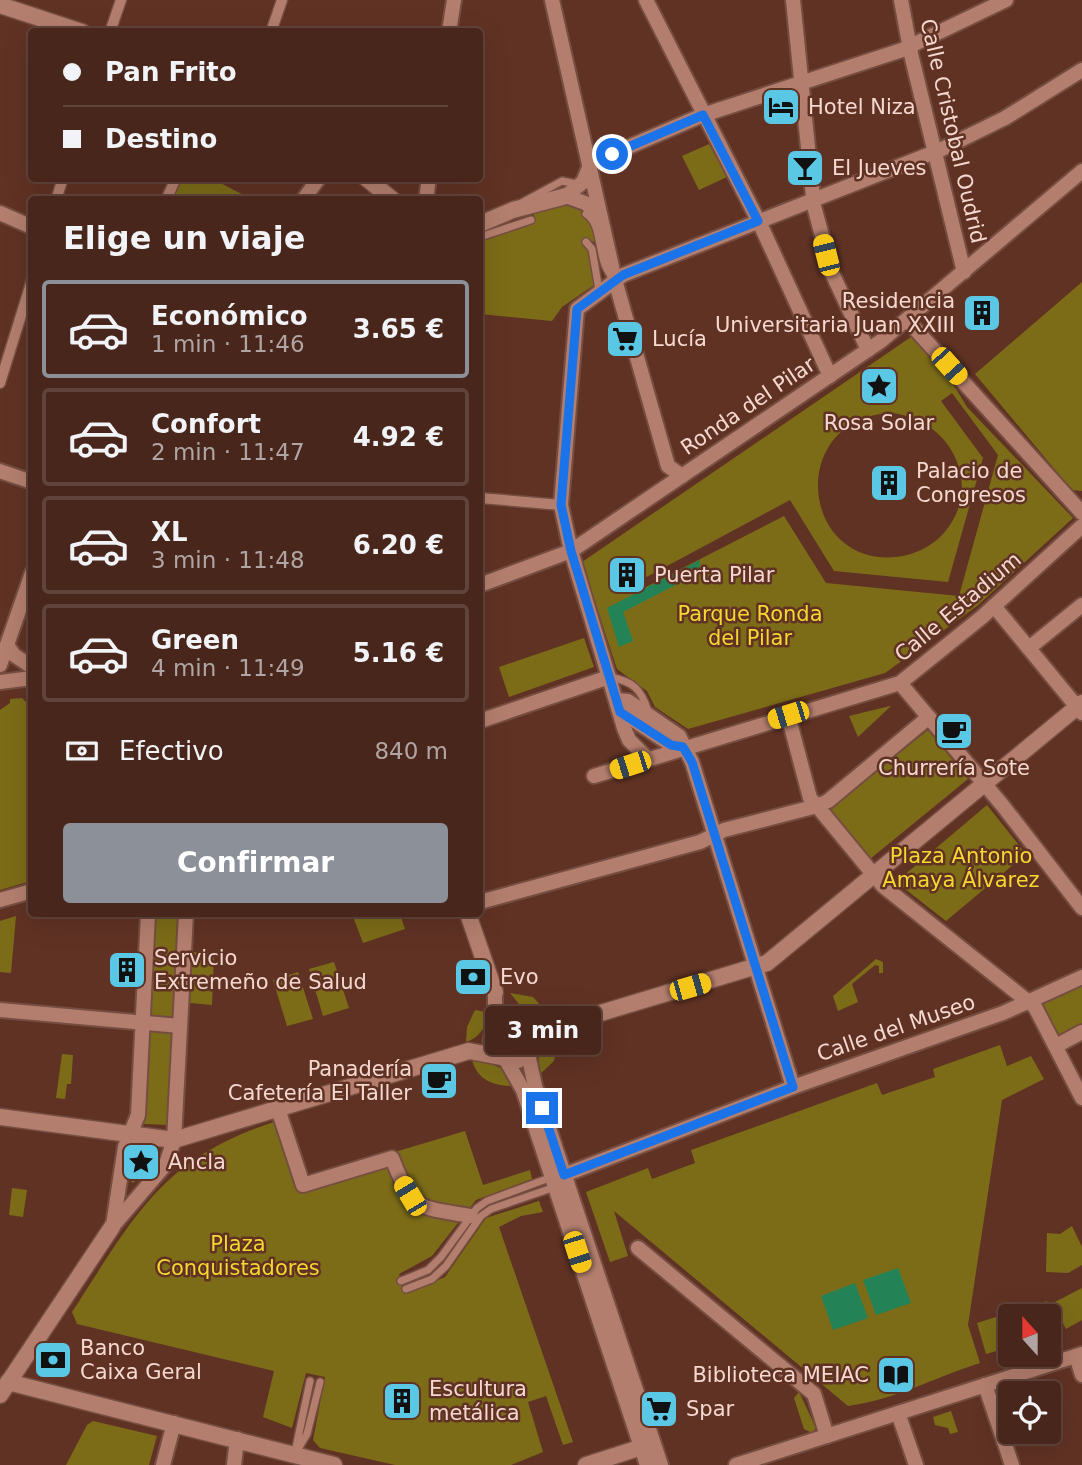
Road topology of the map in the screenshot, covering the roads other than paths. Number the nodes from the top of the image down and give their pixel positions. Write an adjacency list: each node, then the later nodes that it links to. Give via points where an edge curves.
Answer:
1 (121, 0): 11 (street)
2 (282, 0): 12 (street)
3 (454, 0): 13 (street)
4 (552, 0): 19 (street)
5 (646, 0): 17 (street)
6 (793, 0): 16 (street)
7 (901, 0): 14 (street, Calle Cristobal Oudrid)
8 (1006, 0): 14 (street)
9 (0, 5): 10 (street)
10 (70, 28)
11 (111, 28)
12 (272, 28)
13 (450, 28)
14 (909, 47): 16 (street); 18 (street, Calle Cristobal Oudrid)
15 (1082, 70): 18 (street, via 1004,118)
16 (802, 83): 17 (street); 24 (street)
17 (703, 115): 19 (street); 28 (street)
18 (934, 152): 24 (street); 33 (street, Calle Cristobal Oudrid)
19 (588, 167): 22 (street, via 583,182); 26 (street)
20 (1082, 171): 33 (street, Ronda del Pilar)
21 (371, 182): 23 (street)
22 (569, 190): 26 (street); 29 (street)
23 (388, 196)
24 (813, 198): 28 (street); 38 (street, via 832,273)
25 (0, 213): 30 (street)
26 (592, 213): 34 (street)
27 (531, 220): 31 (lane)
28 (758, 221): 34 (street); 39 (street)
29 (483, 223)
30 (28, 225)
31 (483, 236)
32 (586, 242): 35 (lane, via 592,249)
33 (964, 272): 37 (street, Ronda del Pilar)
34 (615, 280): 35 (street); 42 (street, via 668,466)
35 (599, 290): 45 (street, via 576,312)
36 (28, 293): 40 (street)
37 (908, 321): 38 (street, Ronda del Pilar); 46 (street)
38 (868, 350): 39 (street, Ronda del Pilar)
39 (830, 376): 42 (street, Ronda del Pilar)
40 (0, 383)
41 (0, 471): 43 (street)
42 (682, 477): 48 (street, Ronda del Pilar)
43 (28, 481)
44 (483, 498): 45 (street)
45 (561, 505): 48 (street)
46 (1082, 513)
47 (1082, 526): 52 (street, Calle Estadium)
48 (571, 551): 49 (street, Ronda del Pilar); 57 (street)
49 (483, 584)
50 (28, 585): 53 (street)
51 (1082, 605): 54 (street)
52 (994, 607): 54 (street); 60 (street, Calle Estadium)
53 (7, 645): 55 (street); 56 (street)
54 (1029, 648): 62 (street)
55 (28, 664)
56 (0, 665)
57 (609, 677): 61 (street); 63 (lane, via 623,679 642,693); 66 (street)
58 (28, 678): 59 (street)
59 (0, 682)
60 (900, 683): 64 (street, Calle Estadium); 65 (street)
61 (618, 706): 63 (street, via 628,701); 67 (street, via 671,745); 68 (street, via 629,740)
62 (1080, 708): 70 (street)
63 (649, 715): 67 (street, via 679,736)
64 (788, 715): 67 (street, Calle Estadium); 71 (street, via 810,798)
65 (929, 718): 70 (street); 71 (street)
66 (483, 720)
67 (683, 747): 68 (street, Calle Estadium); 72 (street, via 692,762)
68 (648, 759): 69 (street, Calle Estadium)
69 (594, 776)
70 (985, 784): 73 (street); 77 (street)
71 (817, 806): 72 (street); 73 (street)
72 (714, 836): 76 (street); 81 (street)
73 (873, 876): 81 (street); 84 (street)
74 (28, 892): 75 (street)
75 (0, 900)
76 (483, 901)
77 (1082, 908)
78 (148, 917): 87 (street)
79 (186, 917): 88 (street)
80 (469, 917): 83 (street)
81 (755, 968): 92 (street, via 554,1027); 94 (street)
82 (1082, 977): 84 (street, Calle del Museo)
83 (495, 992): 86 (street); 89 (street)
84 (1028, 1002): 91 (street); 94 (street, Calle del Museo)
85 (0, 1010): 87 (street)
86 (515, 1018): 89 (street); 92 (street, via 529,1028)
87 (142, 1023): 88 (street); 98 (street, via 138,1115)
88 (180, 1026): 99 (street)
89 (495, 1026): 93 (street, via 491,1041)
90 (1082, 1032): 91 (street)
91 (1056, 1046): 95 (street)
92 (530, 1049): 93 (street, via 518,1060); 100 (street)
93 (501, 1057): 96 (street, via 469,1051); 100 (street, via 523,1090)
94 (793, 1087): 100 (street, Calle del Museo)
95 (1082, 1097)
96 (278, 1109): 99 (street); 101 (street, via 303,1185 393,1158 402,1182 419,1204 433,1212)
97 (0, 1117): 98 (street)
98 (129, 1136): 99 (street); 102 (street)
99 (174, 1140): 102 (street, via 166,1164)
100 (557, 1180): 101 (lane, via 487,1200); 105 (lane, via 481,1216 432,1279); 116 (street)
101 (471, 1216): 104 (lane, via 428,1270)
102 (112, 1227): 110 (street)
103 (638, 1248): 114 (street, via 814,1394)
104 (401, 1281)
105 (406, 1289)
106 (1079, 1355): 107 (street); 111 (street)
107 (1082, 1375)
108 (310, 1381): 117 (lane)
109 (320, 1382): 117 (lane, via 307,1434)
110 (3, 1384): 113 (street)
111 (985, 1385): 112 (street); 127 (street)
112 (898, 1413): 114 (street); 126 (street)
113 (174, 1423): 115 (street); 119 (street)
114 (827, 1436): 118 (street)
115 (237, 1439): 117 (street); 120 (street)
116 (648, 1445): 122 (street); 123 (street); 124 (street)
117 (295, 1455): 121 (street)
118 (766, 1460): 125 (street)
119 (163, 1465)
120 (234, 1465)
121 (334, 1465)
122 (586, 1465)
123 (647, 1465)
124 (661, 1465)
125 (736, 1465)
126 (916, 1465)
127 (1012, 1465)

